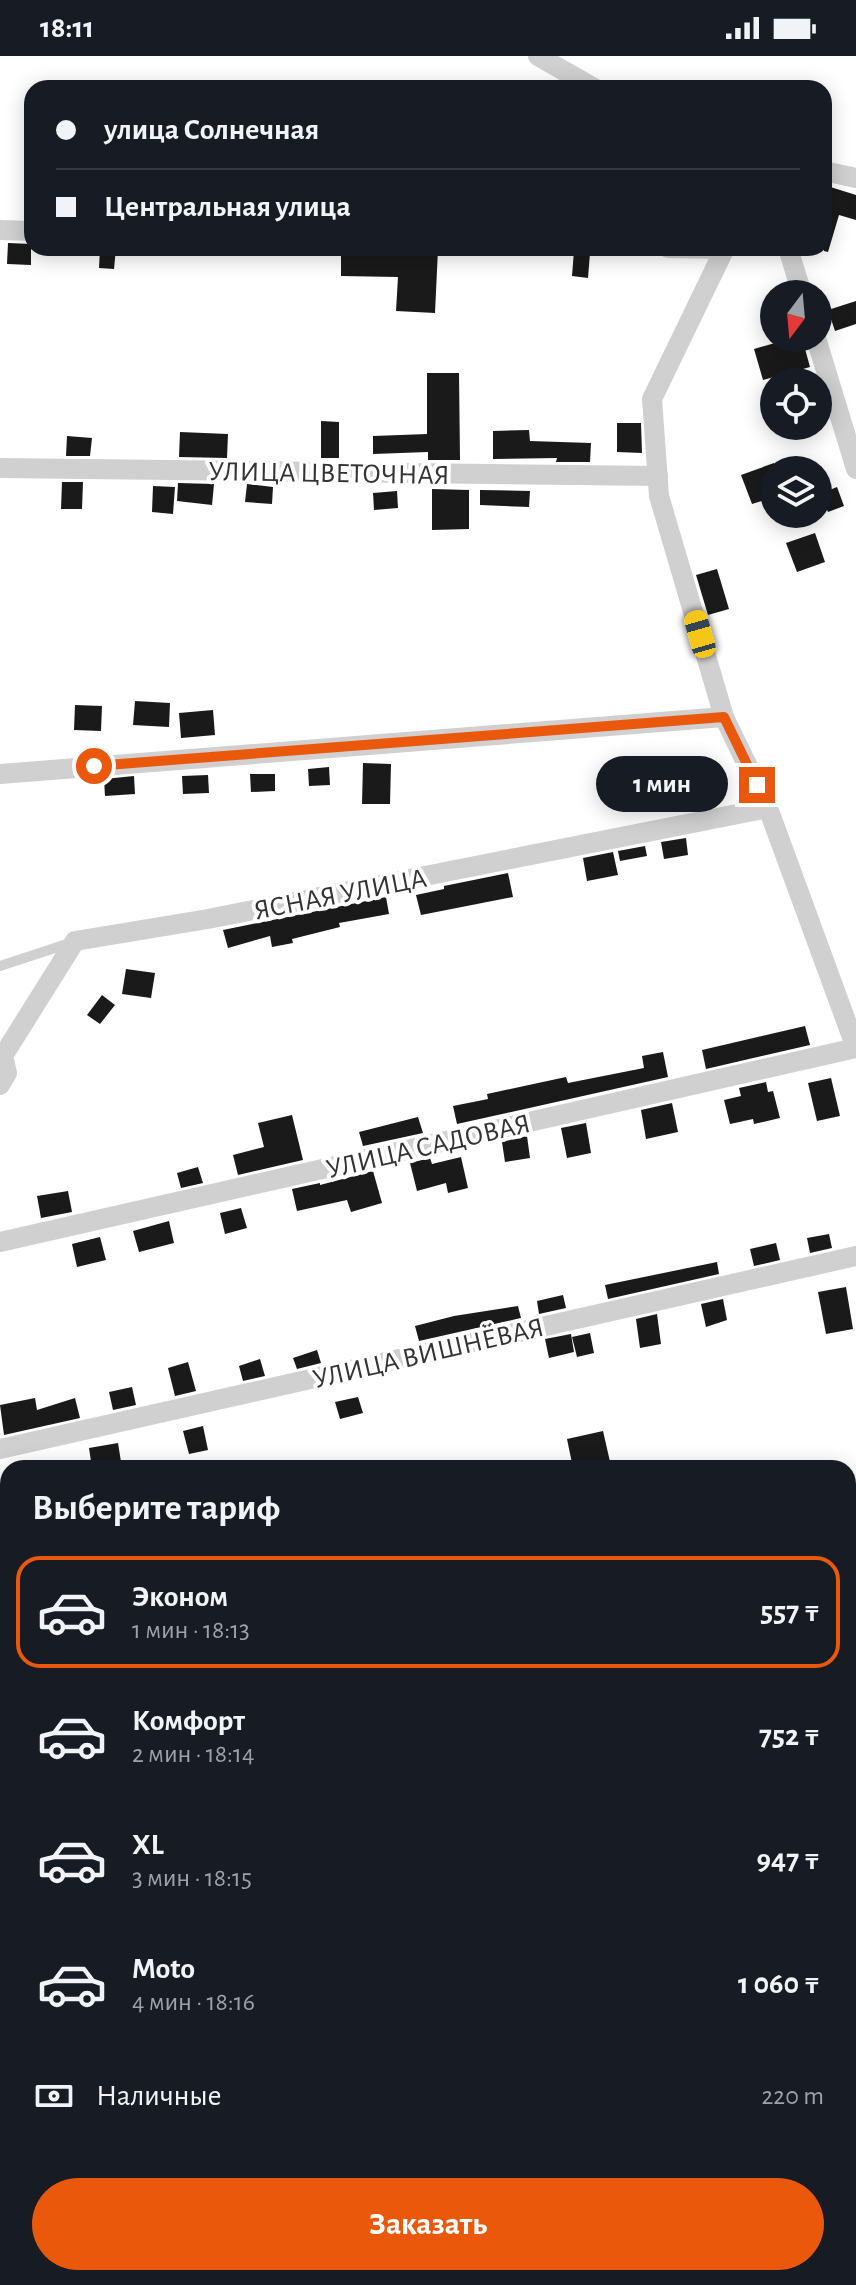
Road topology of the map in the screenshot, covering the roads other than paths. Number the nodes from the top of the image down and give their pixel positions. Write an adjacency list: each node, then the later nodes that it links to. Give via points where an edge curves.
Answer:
1 (538, 56): 2 (street)
2 (580, 80)
3 (832, 173): 4 (street)
4 (856, 178)
5 (0, 230): 6 (street)
6 (24, 231)
7 (721, 256): 13 (street, via 652,399)
8 (790, 256): 9 (street)
9 (798, 280)
10 (820, 352): 12 (street)
11 (0, 468): 13 (street, УЛИЦА ЦВЕТОЧНАЯ)
12 (856, 469)
13 (658, 476): 14 (street, via 659,496)
14 (724, 717): 15 (street); 16 (street)
15 (0, 774)
16 (768, 808): 17 (street, ЯСНАЯ УЛИЦА); 19 (street)
17 (75, 941): 18 (lane); 20 (street, via 3,1056 7,1073)
18 (0, 966)
19 (856, 1048): 21 (street, УЛИЦА САДОВАЯ)
20 (0, 1085)
21 (0, 1242)
22 (856, 1256): 23 (street, УЛИЦА ВИШНЁВАЯ)
23 (0, 1449)

